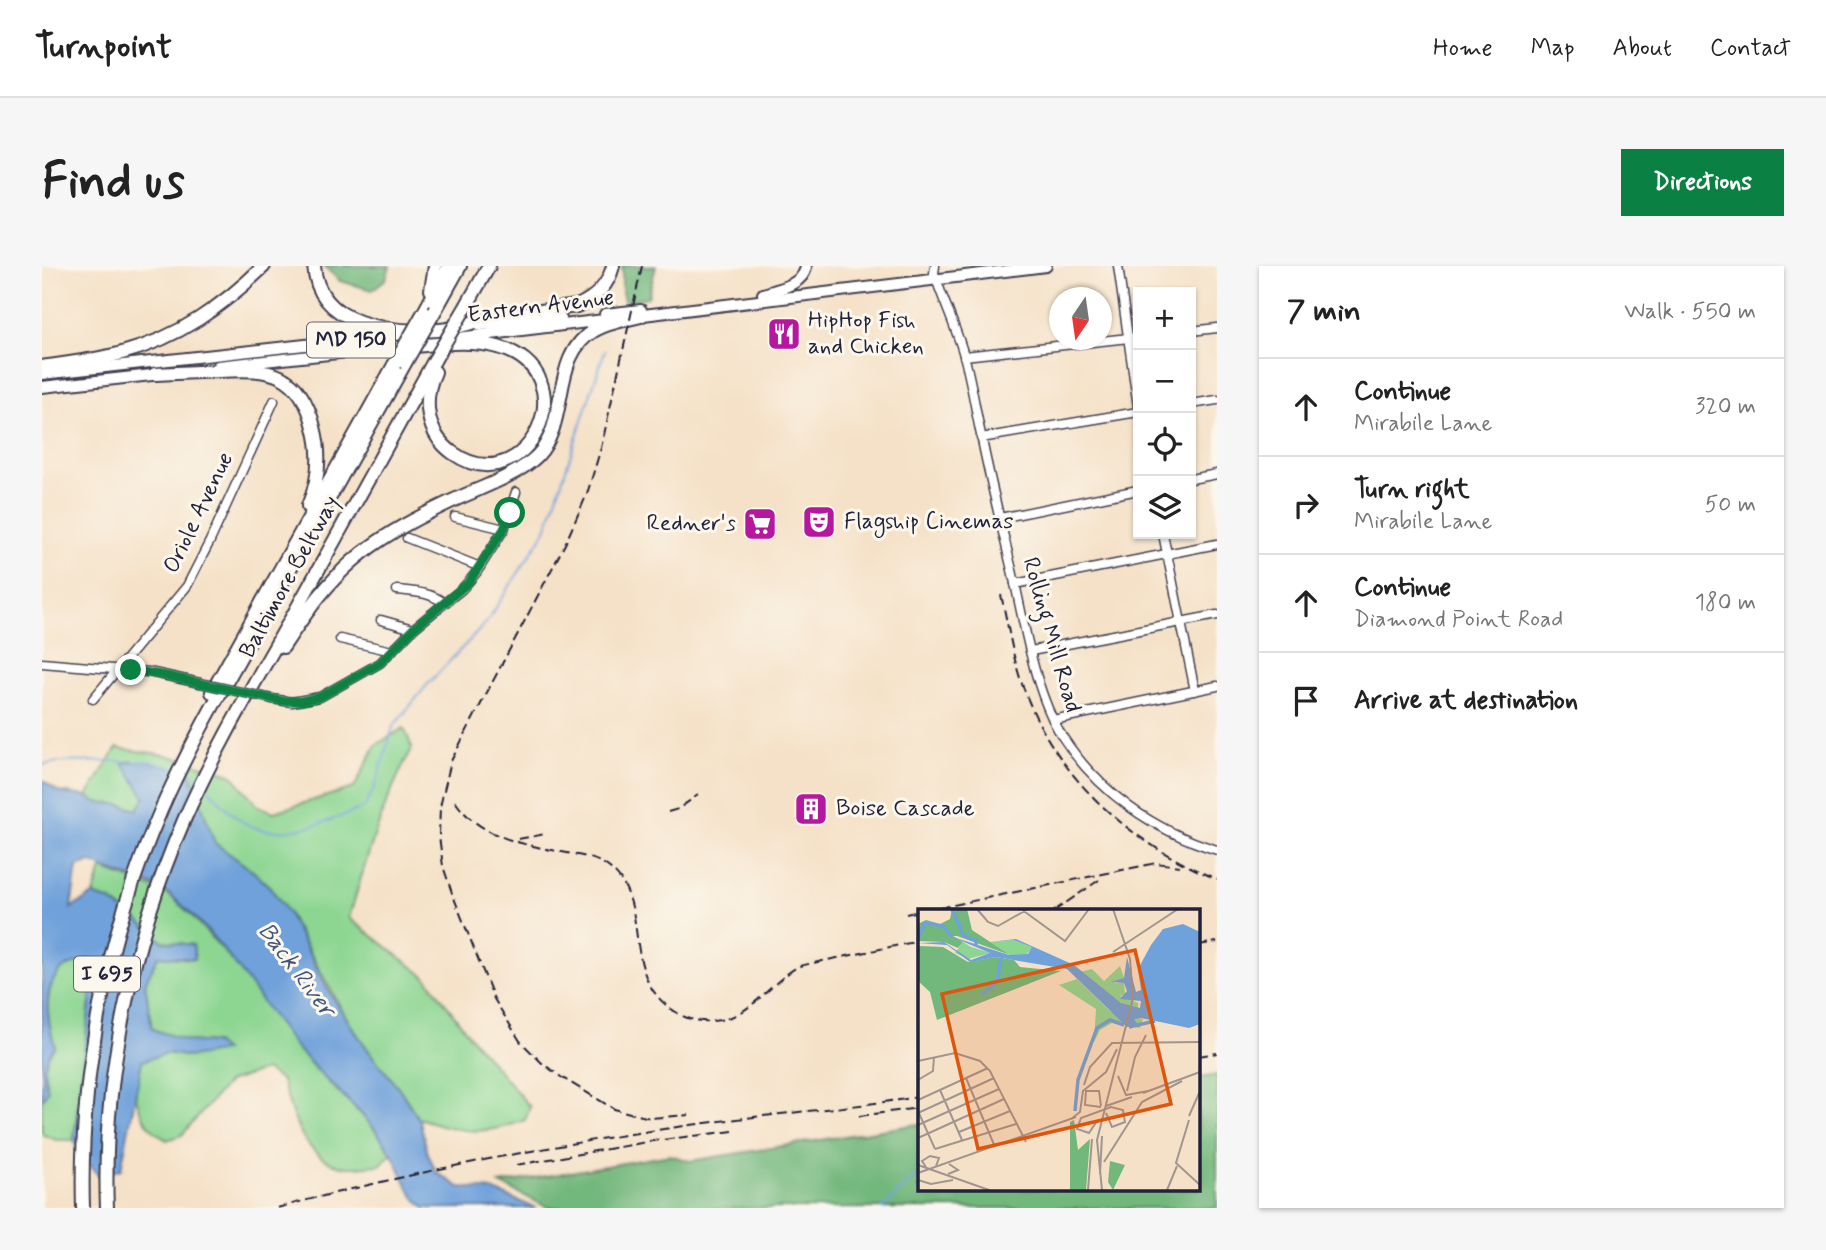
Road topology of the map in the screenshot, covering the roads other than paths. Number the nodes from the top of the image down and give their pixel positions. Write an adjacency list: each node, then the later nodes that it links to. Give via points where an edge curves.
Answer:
1 (264, 266): 26 (highway, via 216,309 161,339 124,352)
2 (314, 266): 17 (highway, via 324,296 351,319)
3 (435, 266): 14 (highway)
4 (449, 266): 14 (highway)
5 (460, 266): 14 (highway)
6 (489, 266): 23 (highway, Baltimore Beltway / I 695, bridge)
7 (613, 266): 17 (highway, via 603,289 577,306 488,318)
8 (995, 266): 12 (main road, Eastern Avenue / MD 150)
9 (1043, 266): 12 (main road, Eastern Avenue / MD 150)
10 (1118, 266): 20 (street)
11 (806, 267): 13 (main road, via 795,282)
12 (935, 273): 13 (main road, Eastern Avenue / MD 150); 15 (main road, Eastern Avenue / MD 150); 22 (street, Rolling Mill Road)
13 (762, 294): 17 (main road, Eastern Avenue / MD 150)
14 (430, 310): 25 (highway, bridge)
15 (641, 316): 21 (main road, Eastern Avenue / MD 150); 65 (highway, via 597,329 574,350 554,429 534,458 389,533 339,572)
16 (1217, 328): 18 (street)
17 (440, 330): 24 (main road, Eastern Avenue / MD 150)
18 (1196, 330)
19 (1133, 338): 20 (street)
20 (1127, 339): 22 (street); 29 (street)
21 (360, 351): 23 (highway, via 472,342 514,353 536,374 544,396 541,425 532,441 516,456 484,464 445,447 432,428 428,408); 28 (main road, Eastern Avenue / MD 150)
22 (964, 356): 36 (street, Rolling Mill Road)
23 (439, 359): 65 (highway, Baltimore Beltway / I 695)
24 (162, 361): 27 (main road, Eastern Avenue / MD 150); 30 (main road, via 143,368)
25 (399, 364): 49 (highway); 67 (highway, Baltimore Beltway / I 695)
26 (42, 368)
27 (42, 374)
28 (155, 374): 31 (main road, Eastern Avenue / MD 150); 49 (highway, via 262,370 288,381 309,410 318,470 310,501)
29 (1133, 378)
30 (42, 381)
31 (42, 387)
32 (1217, 400): 34 (street)
33 (274, 401): 61 (street, Oriole Avenue, via 191,578)
34 (1196, 403)
35 (1133, 411): 36 (street)
36 (981, 438): 42 (street, Rolling Mill Road)
37 (1217, 474): 38 (street)
38 (1196, 478)
39 (1133, 491): 42 (street)
40 (516, 492): 43 (street)
41 (455, 517): 43 (street)
42 (1000, 517): 50 (street, Rolling Mill Road)
43 (504, 529): 48 (street)
44 (407, 538): 48 (street)
45 (1164, 539): 47 (street)
46 (1217, 544): 47 (street)
47 (1167, 554): 50 (street); 55 (street)
48 (480, 567): 52 (street)
49 (273, 581): 67 (highway, via 225,667)
50 (1015, 584): 59 (street, Rolling Mill Road)
51 (397, 590): 52 (street, via 422,593)
52 (444, 603): 56 (street)
53 (1217, 615): 55 (street)
54 (381, 620): 56 (street)
55 (1181, 622): 59 (street); 63 (street)
56 (413, 629): 58 (street)
57 (340, 639): 58 (street)
58 (392, 651): 61 (street, bridge, via 380,663 311,700 277,700 149,672)
59 (1031, 651): 66 (street, Rolling Mill Road)
60 (42, 663): 61 (street)
61 (116, 670): 64 (street, Oriole Avenue)
62 (1217, 687): 63 (street)
63 (1195, 691): 66 (street)
64 (93, 699)
65 (236, 716): 70 (highway, Baltimore Beltway / I 695, via 183,821 134,971 113,1084)
66 (1053, 720): 68 (street, Rolling Mill Road, via 1087,769 1118,798 1170,832)
67 (186, 751): 69 (highway, Baltimore Beltway / I 695, via 123,914 101,1000 84,1123)
68 (1217, 850)
69 (83, 1208)
70 (107, 1208)

